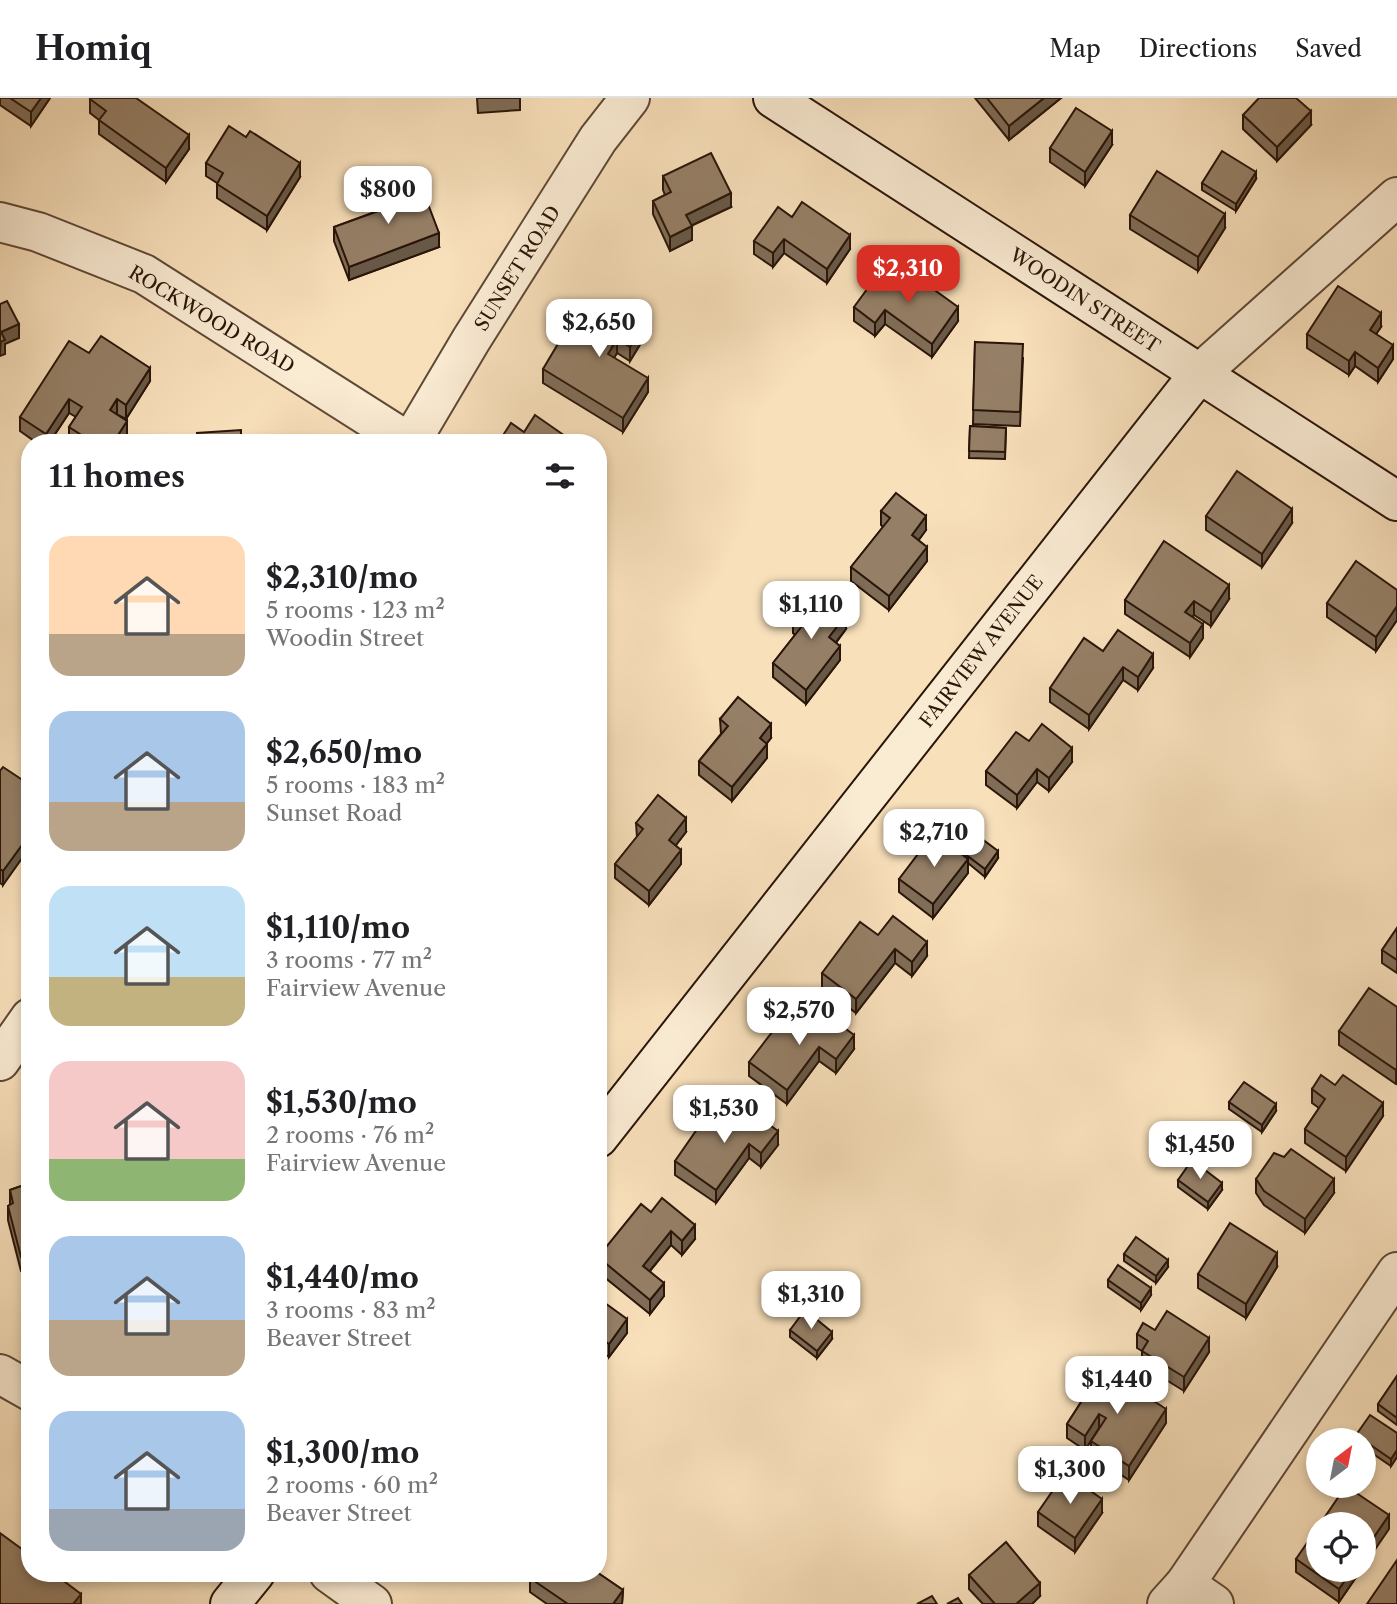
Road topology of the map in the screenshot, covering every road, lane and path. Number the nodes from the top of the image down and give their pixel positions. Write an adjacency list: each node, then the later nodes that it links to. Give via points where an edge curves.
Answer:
1 (630, 98): 7 (street, SUNSET ROAD, via 598,139)
2 (774, 98): 5 (street, WOODIN STREET)
3 (1397, 197): 5 (street, FAIRVIEW AVENUE)
4 (0, 222): 6 (street, ROCKWOOD ROAD, via 38,232 144,274)
5 (1199, 374): 8 (street, WOODIN STREET); 11 (street, FAIRVIEW AVENUE)
6 (396, 434)
7 (415, 434)
8 (1397, 501)
9 (21, 1031): 10 (street)
10 (0, 1061)
11 (607, 1127)
12 (1397, 1272): 17 (street)
13 (0, 1374): 14 (street)
14 (21, 1386)
15 (248, 1582): 18 (street)
16 (341, 1582): 19 (street)
17 (1189, 1597)
18 (230, 1604)
19 (372, 1604)

